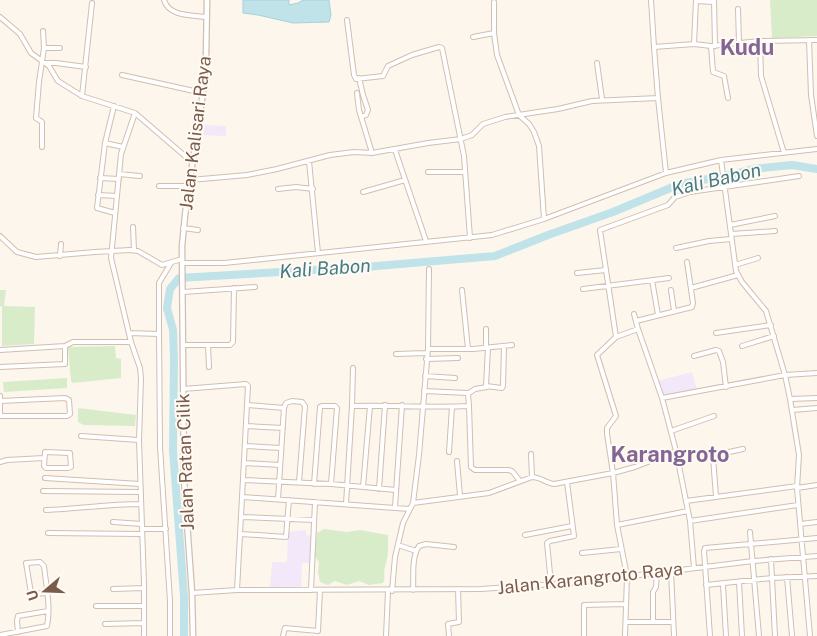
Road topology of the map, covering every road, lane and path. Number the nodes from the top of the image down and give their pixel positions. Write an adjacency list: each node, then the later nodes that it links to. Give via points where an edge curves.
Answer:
1 (164, 0): 10 (street, via 172,11)
2 (207, 0): 10 (street, Jalan Kalisari Raya)
3 (651, 0): 21 (street)
4 (696, 0): 5 (street); 19 (street)
5 (714, 1): 20 (street)
6 (494, 2): 13 (street)
7 (92, 3): 26 (street)
8 (738, 8): 18 (street)
9 (0, 17): 24 (street, via 20,34 32,53)
10 (206, 17): 29 (street, Jalan Kalisari Raya)
11 (347, 20): 28 (street, via 354,75)
12 (43, 31): 22 (street)
13 (494, 33): 14 (street); 37 (street, via 498,55)
14 (473, 37)
15 (810, 40): 16 (street); 17 (street); 39 (street, via 811,95)
16 (817, 40)
17 (760, 41): 18 (street); 47 (street, via 762,76)
18 (739, 43): 20 (street)
19 (694, 44): 20 (street); 21 (street)
20 (713, 46): 33 (street, via 713,72 724,76)
21 (654, 47): 32 (street)
22 (44, 48): 23 (street); 24 (street)
23 (60, 48)
24 (45, 62): 26 (street); 31 (street, via 58,81); 42 (street, via 39,82 36,118 42,122)
25 (598, 62): 34 (street)
26 (86, 67): 31 (street)
27 (122, 75): 29 (street)
28 (359, 78): 38 (street, via 368,110); 40 (street, via 383,76 388,66 442,48)
29 (203, 93): 50 (street, Jalan Kalisari Raya)
30 (357, 93): 38 (street)
31 (82, 96): 35 (street)
32 (658, 98): 34 (street); 53 (street)
33 (728, 98)
34 (602, 99): 37 (street)
35 (114, 106): 36 (street); 41 (street)
36 (135, 113): 43 (street); 50 (street)
37 (519, 115): 40 (street, via 488,123); 70 (street, via 528,124 539,146)
38 (361, 117): 46 (street)
39 (817, 136)
40 (461, 139): 44 (street); 52 (street)
41 (104, 143): 43 (street); 57 (street)
42 (42, 147)
43 (122, 147): 54 (street)
44 (395, 150): 46 (street); 59 (street)
45 (817, 150): 47 (street)
46 (372, 153): 48 (street, via 354,152)
47 (784, 153): 49 (street)
48 (309, 161): 58 (street, via 247,175); 64 (street)
49 (721, 161): 53 (street); 62 (street)
50 (192, 162): 58 (street, Jalan Kalisari Raya)
51 (428, 172): 52 (street)
52 (465, 172): 78 (street)
53 (666, 173): 70 (street)
54 (119, 176): 55 (street); 57 (street); 67 (street)
55 (140, 176)
56 (799, 176): 62 (street)
57 (100, 178): 66 (street)
58 (190, 180): 61 (street, Jalan Kalisari Raya)
59 (404, 180): 65 (street); 80 (street)
60 (159, 186): 61 (street)
61 (189, 186): 73 (street, Jalan Kalisari Raya)
62 (725, 186): 71 (street); 93 (street, via 675,196 668,205 600,230)
63 (278, 189): 64 (street)
64 (313, 189): 85 (street)
65 (364, 192)
66 (98, 195): 67 (street); 68 (street, via 97,209)
67 (117, 196): 68 (street)
68 (115, 213): 84 (street)
69 (775, 216): 71 (street)
70 (544, 219): 78 (street, via 509,231)
71 (730, 225): 76 (street)
72 (133, 227): 83 (street)
73 (183, 228): 74 (street); 90 (street, Jalan Kalisari Raya)
74 (198, 230)
75 (775, 231): 76 (street)
76 (731, 234): 79 (street)
77 (0, 236): 86 (street, via 20,253 36,257)
78 (470, 238): 80 (street)
79 (731, 239): 82 (street); 91 (street)
80 (426, 241): 85 (street)
81 (60, 244): 86 (street)
82 (676, 248)
83 (134, 250): 84 (street); 89 (street, via 160,265)
84 (112, 251): 86 (street); 113 (street, via 112,268)
85 (318, 253): 90 (street, via 224,263)
86 (60, 256)
87 (758, 258): 91 (street)
88 (687, 262): 101 (street)
89 (171, 263): 90 (street); 114 (street, via 159,283)
90 (182, 263): 103 (street, Jalan Kalisari Raya)
91 (734, 265): 95 (street)
92 (429, 269): 129 (street)
93 (606, 270): 94 (street); 98 (street)
94 (577, 274)
95 (738, 275): 101 (street); 110 (street, via 766,311)
96 (668, 278): 97 (street)
97 (652, 280): 98 (street); 108 (street)
98 (609, 286): 102 (street); 117 (street)
99 (255, 287): 100 (street)
100 (234, 288): 103 (street); 120 (street, via 233,342 230,345)
101 (691, 288): 106 (street, via 692,307)
102 (583, 289)
103 (183, 290): 119 (street, Jalan Ratan Cilik)
104 (462, 290): 126 (street)
105 (671, 290): 106 (street)
106 (674, 311): 108 (street)
107 (634, 314): 109 (street)
108 (658, 315): 109 (street)
109 (636, 321): 112 (street)
110 (771, 324): 115 (street); 116 (street)
111 (486, 329): 125 (street)
112 (638, 330): 117 (street); 145 (street)
113 (129, 334): 114 (street); 118 (street)
114 (159, 334): 222 (street, via 160,447)
115 (716, 334)
116 (774, 336): 124 (street); 136 (street)
117 (616, 337): 178 (street, via 597,355 616,416 607,428)
118 (131, 342): 122 (street, via 71,342); 166 (street, via 141,379)
119 (184, 345): 120 (street); 141 (street, Jalan Ratan Cilik)
120 (208, 345): 133 (street)
121 (512, 345): 123 (street)
122 (66, 346): 127 (street); 132 (street, via 65,364)
123 (504, 346): 125 (street); 139 (street, via 503,388)
124 (742, 346)
125 (487, 348): 126 (street); 139 (street)
126 (468, 349): 129 (street)
127 (0, 350)
128 (396, 354): 129 (street)
129 (427, 354): 131 (street); 137 (street)
130 (694, 356): 140 (street, via 719,351)
131 (458, 358)
132 (0, 367)
133 (209, 367)
134 (352, 368): 152 (street)
135 (817, 373): 136 (street)
136 (785, 375): 140 (street); 147 (street)
137 (425, 376): 138 (street); 142 (street)
138 (455, 378)
139 (487, 387): 143 (street)
140 (726, 387): 145 (street)
141 (183, 389): 149 (street, via 247,384); 262 (street, Jalan Ratan Cilik, via 185,497)
142 (424, 391): 143 (street); 157 (street)
143 (469, 393): 154 (street)
144 (0, 396): 148 (street)
145 (662, 398): 164 (street)
146 (817, 398): 147 (street)
147 (790, 399): 159 (street)
148 (0, 401): 160 (street); 160 (street, via 65,398 70,403 67,416)
149 (248, 405): 156 (street); 162 (street)
150 (385, 405): 151 (street); 153 (street); 193 (street)
151 (402, 405): 157 (street); 194 (street)
152 (352, 406): 153 (street); 190 (street)
153 (370, 406): 192 (street)
154 (469, 406): 155 (street); 182 (street, via 471,467 475,470 512,471)
155 (452, 407): 157 (street); 171 (street)
156 (284, 408): 163 (street); 184 (street, via 286,402 292,401 302,402 305,406)
157 (423, 408): 204 (street)
158 (817, 408): 159 (street)
159 (792, 410): 191 (street, via 799,455)
160 (0, 416)
161 (714, 416): 164 (street)
162 (247, 426): 163 (street); 167 (street)
163 (282, 428): 168 (street)
164 (671, 431): 170 (street)
165 (81, 436): 166 (street)
166 (139, 440): 186 (street)
167 (246, 446): 168 (street); 176 (street)
168 (281, 448): 177 (street)
169 (743, 449): 199 (street, via 712,457)
170 (676, 451): 178 (street); 202 (street)
171 (449, 452)
172 (531, 454): 179 (street)
173 (44, 458): 173 (street, via 46,468 71,467 69,452 46,452); 175 (street)
174 (457, 461): 197 (street)
175 (0, 462)
176 (245, 463): 177 (street); 181 (street)
177 (280, 466): 183 (street)
178 (613, 473): 185 (street); 219 (street)
179 (532, 477): 182 (street); 185 (street, via 551,484)
180 (45, 478): 186 (street)
181 (244, 480): 183 (street); 198 (street)
182 (520, 481): 197 (street, via 489,493)
183 (279, 482): 184 (street); 200 (street)
184 (298, 482): 187 (street)
185 (567, 482): 220 (street)
186 (140, 484): 196 (street)
187 (314, 484): 188 (street); 188 (street, via 321,406 336,407)
188 (331, 484): 190 (street)
189 (817, 485): 191 (street)
190 (347, 486): 192 (street); 206 (street)
191 (797, 487): 199 (street); 207 (street)
192 (363, 488): 193 (street)
193 (379, 488): 194 (street)
194 (396, 490): 208 (street)
195 (43, 491): 196 (street)
196 (140, 492): 205 (street)
197 (460, 496): 204 (street)
198 (243, 497): 200 (street); 212 (street)
199 (716, 497): 202 (street)
200 (278, 499): 201 (street)
201 (288, 500): 203 (street); 213 (street)
202 (686, 501): 211 (street)
203 (315, 502): 206 (street); 214 (street)
204 (413, 503): 209 (street)
205 (140, 504): 210 (street); 221 (street)
206 (346, 504): 208 (street)
207 (798, 505): 215 (street); 218 (street)
208 (395, 507): 209 (street)
209 (409, 509): 230 (street)
210 (46, 510)
211 (688, 510): 215 (street); 219 (street)
212 (242, 517): 213 (street); 225 (street)
213 (287, 519): 214 (street); 225 (street, via 286,537)
214 (314, 520): 257 (street)
215 (690, 521): 239 (street)
216 (113, 522): 221 (street)
217 (817, 522): 218 (street)
218 (800, 524): 228 (street)
219 (617, 525): 232 (street)
220 (572, 526): 226 (street); 250 (street, via 574,537 547,543)
221 (142, 529): 222 (street); 224 (street); 253 (street)
222 (166, 529): 275 (street)
223 (750, 532): 229 (street)
224 (48, 533)
225 (240, 534): 256 (street)
226 (525, 535)
227 (817, 538): 228 (street)
228 (802, 540): 229 (street); 236 (street)
229 (752, 544): 238 (street); 240 (street, via 705,548)
230 (398, 545): 233 (street); 259 (street)
231 (454, 547): 233 (street, via 423,544)
232 (622, 549): 234 (street); 243 (street)
233 (416, 550): 260 (street)
234 (582, 554)
235 (817, 556): 236 (street, Jalan Karangroto Raya)
236 (803, 557): 237 (street, Jalan Karangroto Raya); 244 (street)
237 (771, 560): 238 (street, Jalan Karangroto Raya); 247 (street)
238 (753, 561): 240 (street, Jalan Karangroto Raya); 248 (street)
239 (694, 568): 240 (street, Jalan Karangroto Raya); 241 (street, Jalan Karangroto Raya)
240 (705, 568): 252 (street)
241 (670, 570): 242 (street, Jalan Karangroto Raya); 269 (street)
242 (657, 572): 243 (street, Jalan Karangroto Raya); 268 (street)
243 (627, 576): 250 (street, Jalan Karangroto Raya); 263 (street)
244 (805, 576): 245 (street); 246 (street); 289 (street)
245 (817, 576)
246 (787, 577): 247 (street); 288 (street)
247 (772, 578): 248 (street); 287 (street)
248 (754, 581): 249 (street); 286 (street)
249 (739, 582): 251 (street); 285 (street)
250 (551, 584): 255 (street, Jalan Karangroto Raya)
251 (723, 585): 252 (street); 284 (street)
252 (706, 586): 283 (street)
253 (144, 588): 254 (street); 265 (street)
254 (113, 589)
255 (458, 589): 260 (street, Jalan Karangroto Raya); 279 (street, via 459,623 448,624)
256 (237, 590): 257 (street, Jalan Karangroto Raya); 262 (street, Jalan Karangroto Raya)
257 (311, 590): 258 (street, Jalan Karangroto Raya)
258 (320, 590): 259 (street, Jalan Karangroto Raya); 277 (street, via 318,630 285,628)
259 (390, 590): 260 (street, Jalan Karangroto Raya); 278 (street)
260 (414, 590)
261 (46, 593): 261 (street, via 31,593 26,563 43,564); 266 (street)
262 (192, 593): 276 (street, Jalan Ratan Cilik)
263 (626, 604): 267 (street); 280 (street, via 584,605)
264 (96, 606): 265 (street)
265 (144, 606): 270 (street)
266 (48, 611): 272 (street, via 46,627); 272 (street, via 18,616)
267 (626, 622): 268 (street); 281 (street)
268 (653, 622): 269 (street)
269 (673, 622): 282 (street)
270 (144, 623): 271 (street); 274 (street)
271 (104, 624)
272 (18, 632): 273 (street)
273 (0, 635)
274 (144, 636)
275 (170, 636)
276 (194, 636)
277 (283, 636)
278 (386, 636)
279 (449, 636)
280 (584, 636)
281 (625, 636)
282 (674, 636)
283 (710, 636)
284 (726, 636)
285 (742, 636)
286 (759, 636)
287 (775, 636)
288 (792, 636)
289 (810, 636)

